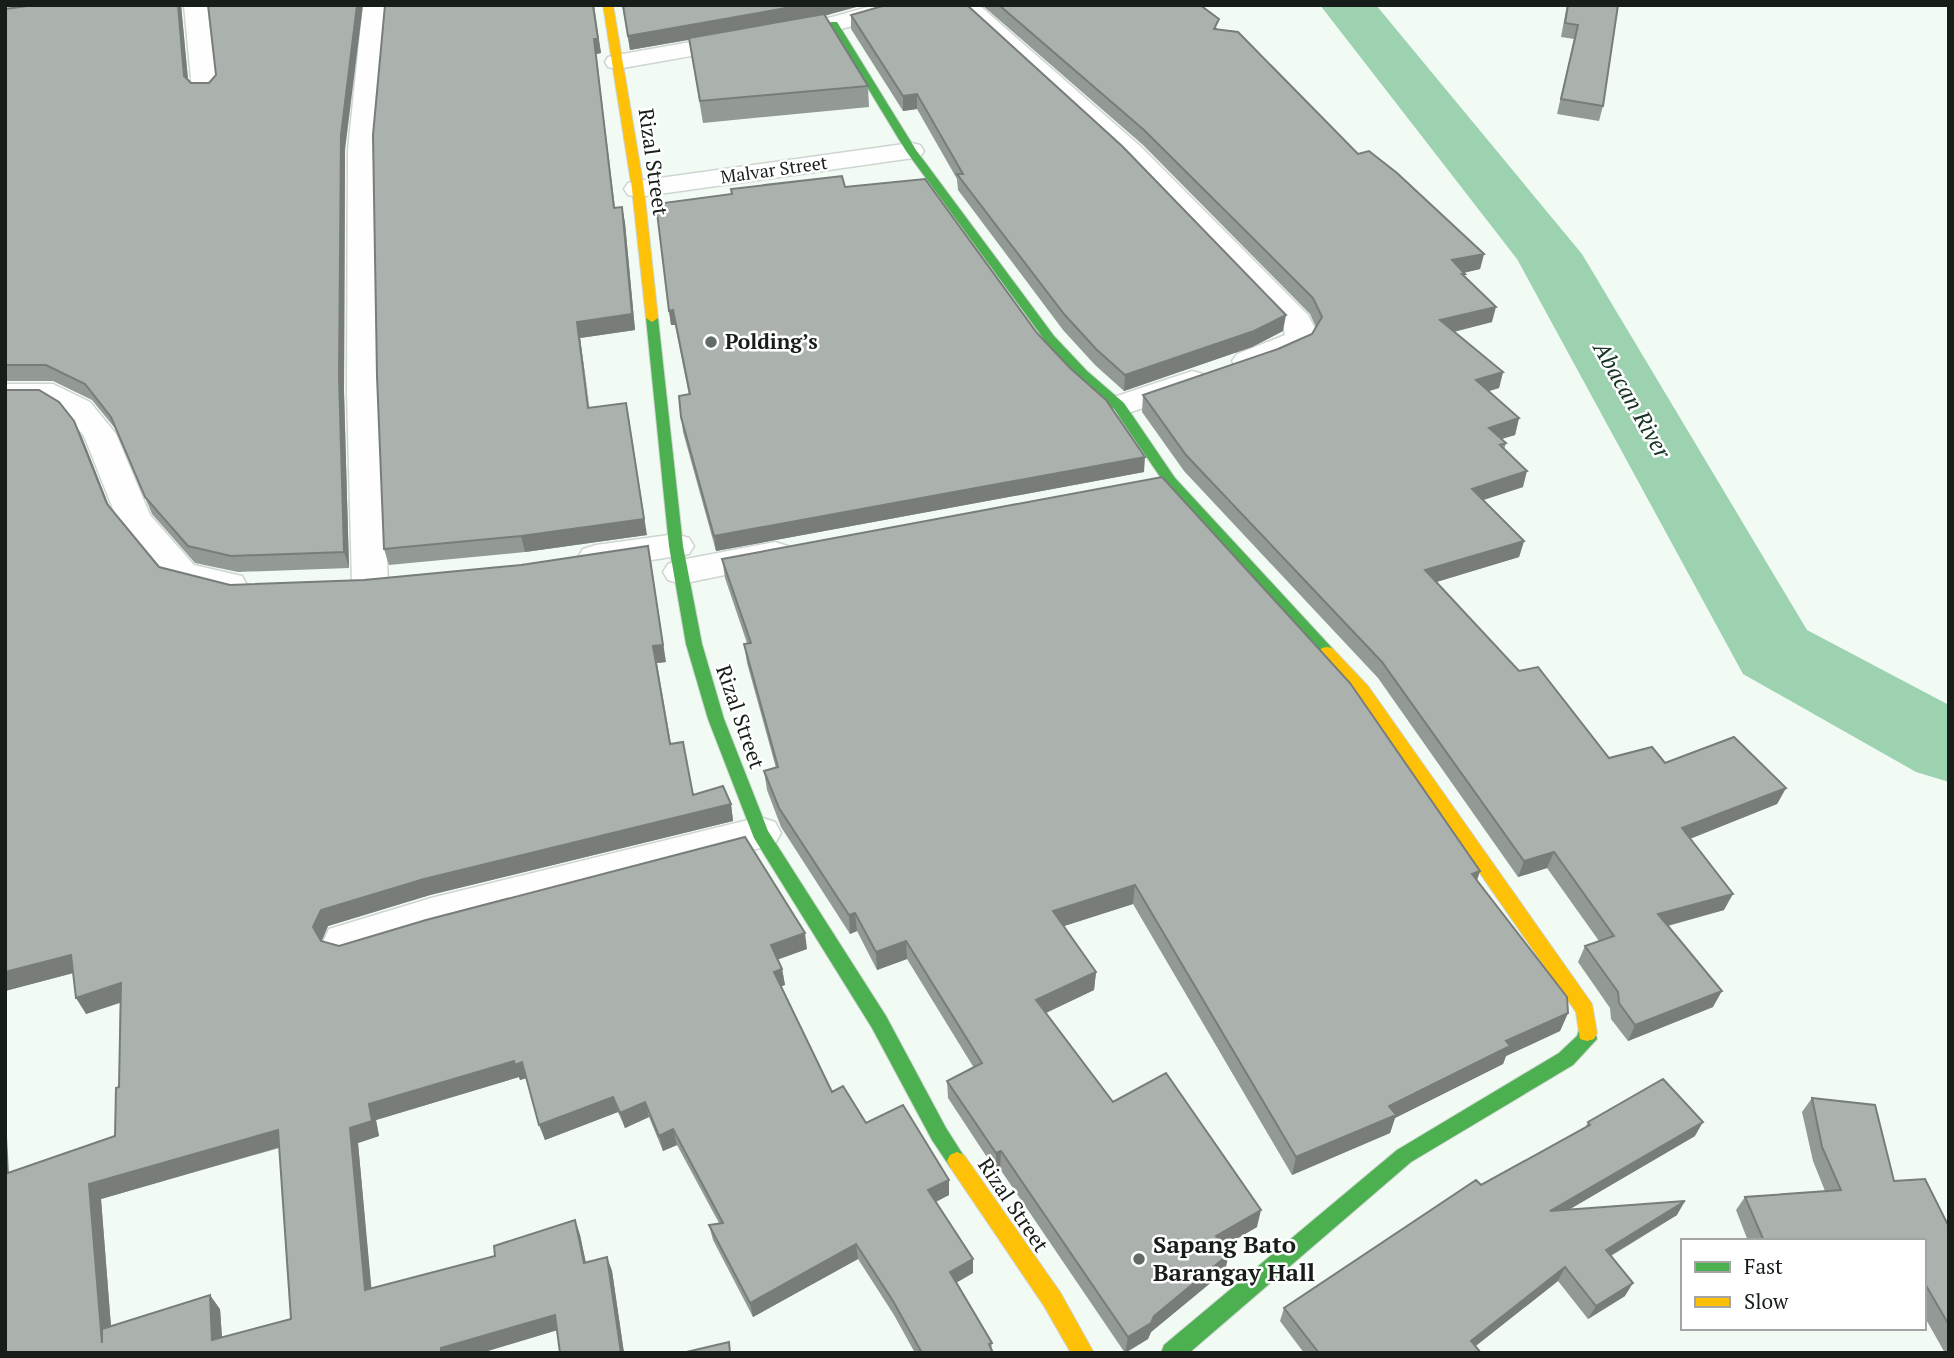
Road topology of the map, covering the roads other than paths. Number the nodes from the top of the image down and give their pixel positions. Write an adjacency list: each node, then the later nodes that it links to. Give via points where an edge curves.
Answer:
1 (196, 5): 8 (street)
2 (375, 5): 18 (street, via 361,150)
3 (608, 5): 7 (street, Rizal Street)
4 (902, 5): 6 (street)
5 (965, 5): 12 (street, via 1132,153 1297,321 1302,332 1297,341 1264,356)
6 (834, 24): 7 (street); 9 (street)
7 (617, 62): 10 (street, Rizal Street)
8 (205, 90)
9 (911, 151): 10 (street, Malvar Street); 12 (street, via 1050,339)
10 (638, 189): 16 (street, Rizal Street)
11 (5, 394): 19 (street, via 53,394 79,409 100,434 134,519 182,574 238,587)
12 (1119, 406): 13 (street)
13 (1170, 481): 14 (street); 23 (street, via 1362,690 1585,1010 1587,1039 1566,1059 1404,1156)
14 (1129, 489)
15 (803, 549): 16 (street)
16 (679, 559): 17 (street); 20 (street, Rizal Street, via 694,644 716,719)
17 (566, 561)
18 (370, 582)
19 (264, 586)
20 (760, 833): 21 (street); 22 (street, Rizal Street, via 879,1022 939,1134 1052,1299)
21 (345, 942)
22 (1083, 1353)
23 (1172, 1353)

